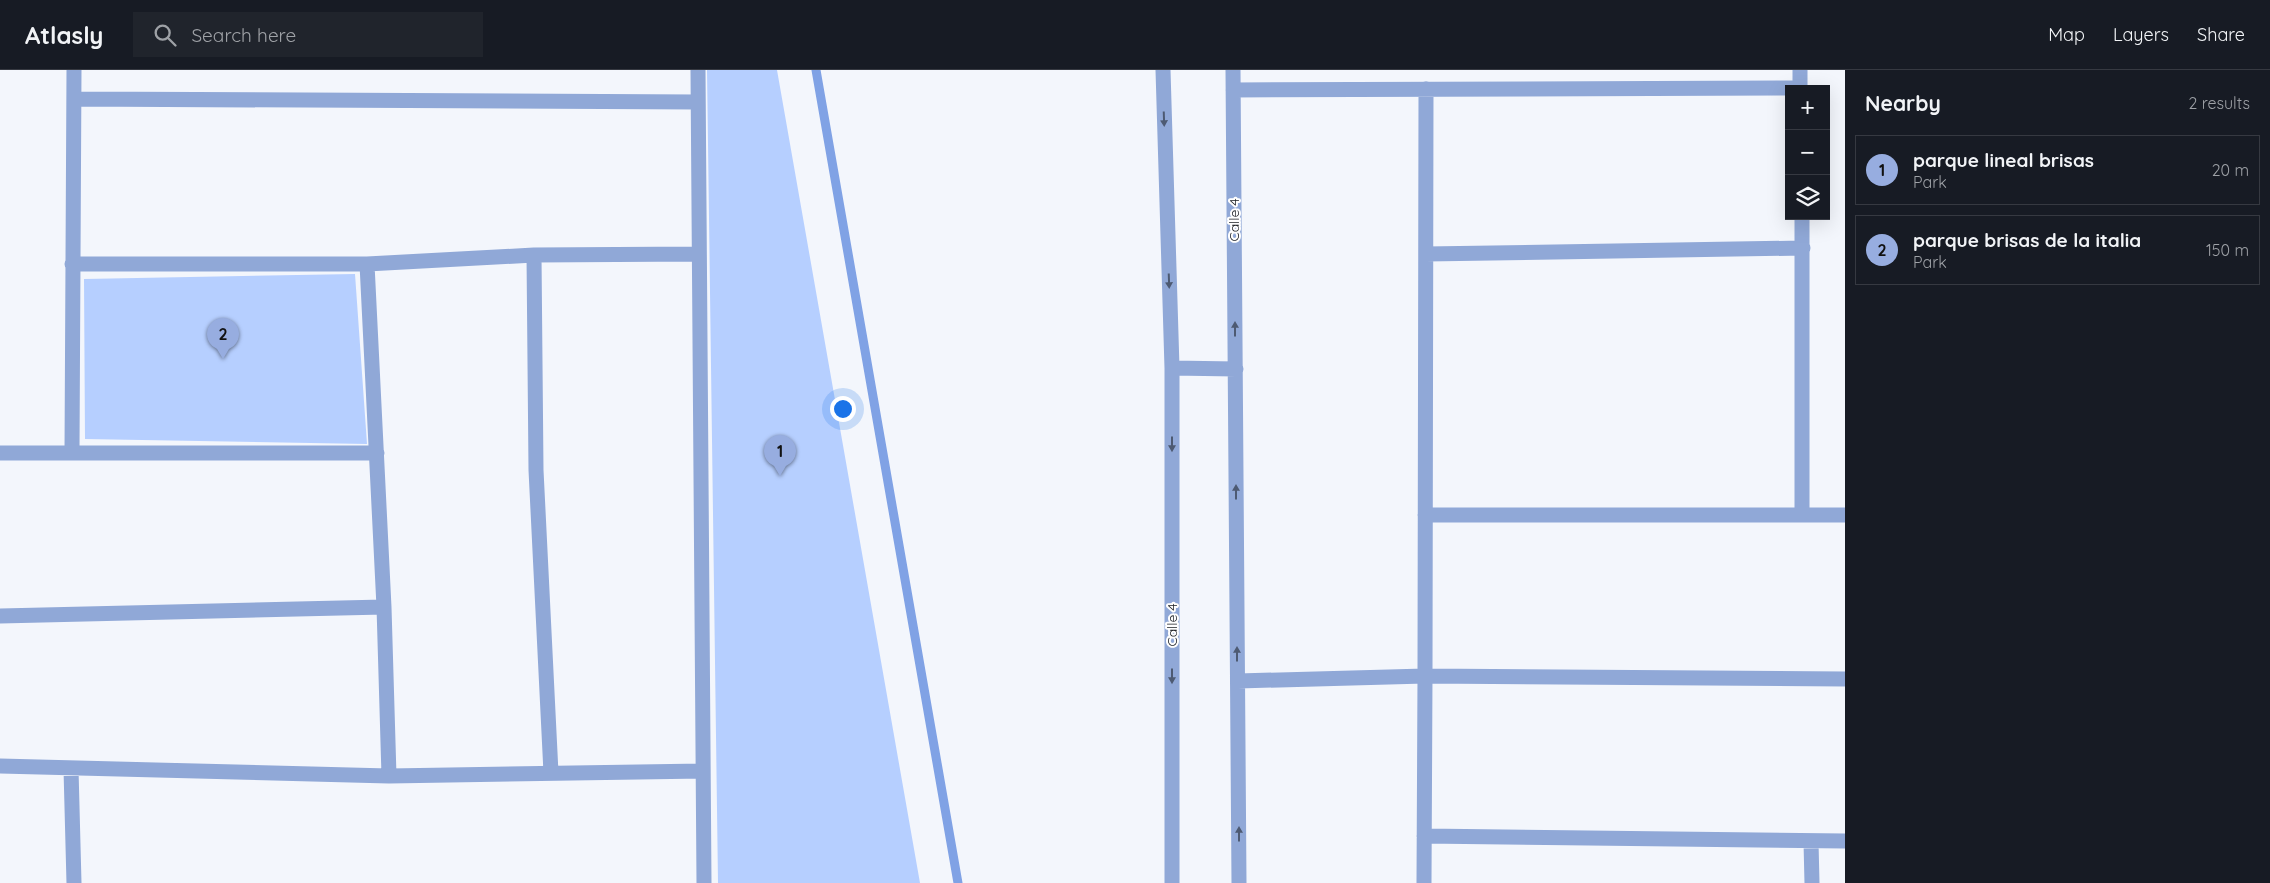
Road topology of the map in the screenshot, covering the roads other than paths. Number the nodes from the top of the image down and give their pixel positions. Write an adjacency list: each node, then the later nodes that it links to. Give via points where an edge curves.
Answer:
1 (74, 70): 10 (street)
2 (698, 70): 11 (street)
3 (1163, 70): 19 (street, Calle 4, one-way to 19)
4 (1233, 70): 9 (street, Calle 4)
5 (1800, 70): 6 (street)
6 (1800, 85)
7 (1785, 88): 8 (street)
8 (1426, 89): 9 (street); 15 (street)
9 (1233, 90): 20 (street, Calle 4, one-way to 9)
10 (74, 99): 11 (street); 17 (street)
11 (698, 102): 14 (street)
12 (1802, 220): 13 (street)
13 (1803, 248): 15 (street); 24 (street)
14 (699, 254): 16 (street); 34 (street)
15 (1426, 254): 25 (street)
16 (534, 255): 18 (street); 35 (street, via 536,470)
17 (72, 264): 18 (street); 21 (street)
18 (367, 264): 23 (street)
19 (1172, 368): 20 (street); 42 (street, Calle 4, one-way to 42)
20 (1236, 370): 31 (street, Calle 4, one-way to 20)
21 (72, 451): 22 (street); 23 (street)
22 (0, 452)
23 (377, 453): 27 (street)
24 (1802, 514): 25 (street); 26 (street)
25 (1425, 515): 29 (street)
26 (1845, 515)
27 (384, 607): 28 (street); 36 (street)
28 (0, 616)
29 (1426, 676): 30 (street); 31 (street); 37 (street)
30 (1845, 679)
31 (1238, 681): 43 (street, Calle 4, one-way to 31)
32 (0, 766): 33 (street)
33 (71, 770): 36 (street); 40 (street)
34 (703, 771): 35 (street); 41 (street)
35 (551, 773): 36 (street)
36 (389, 776)
37 (1424, 836): 38 (street); 44 (street)
38 (1811, 842): 39 (street); 45 (street)
39 (1845, 842)
40 (74, 883)
41 (704, 883)
42 (1172, 883)
43 (1239, 883)
44 (1424, 883)
45 (1812, 883)

